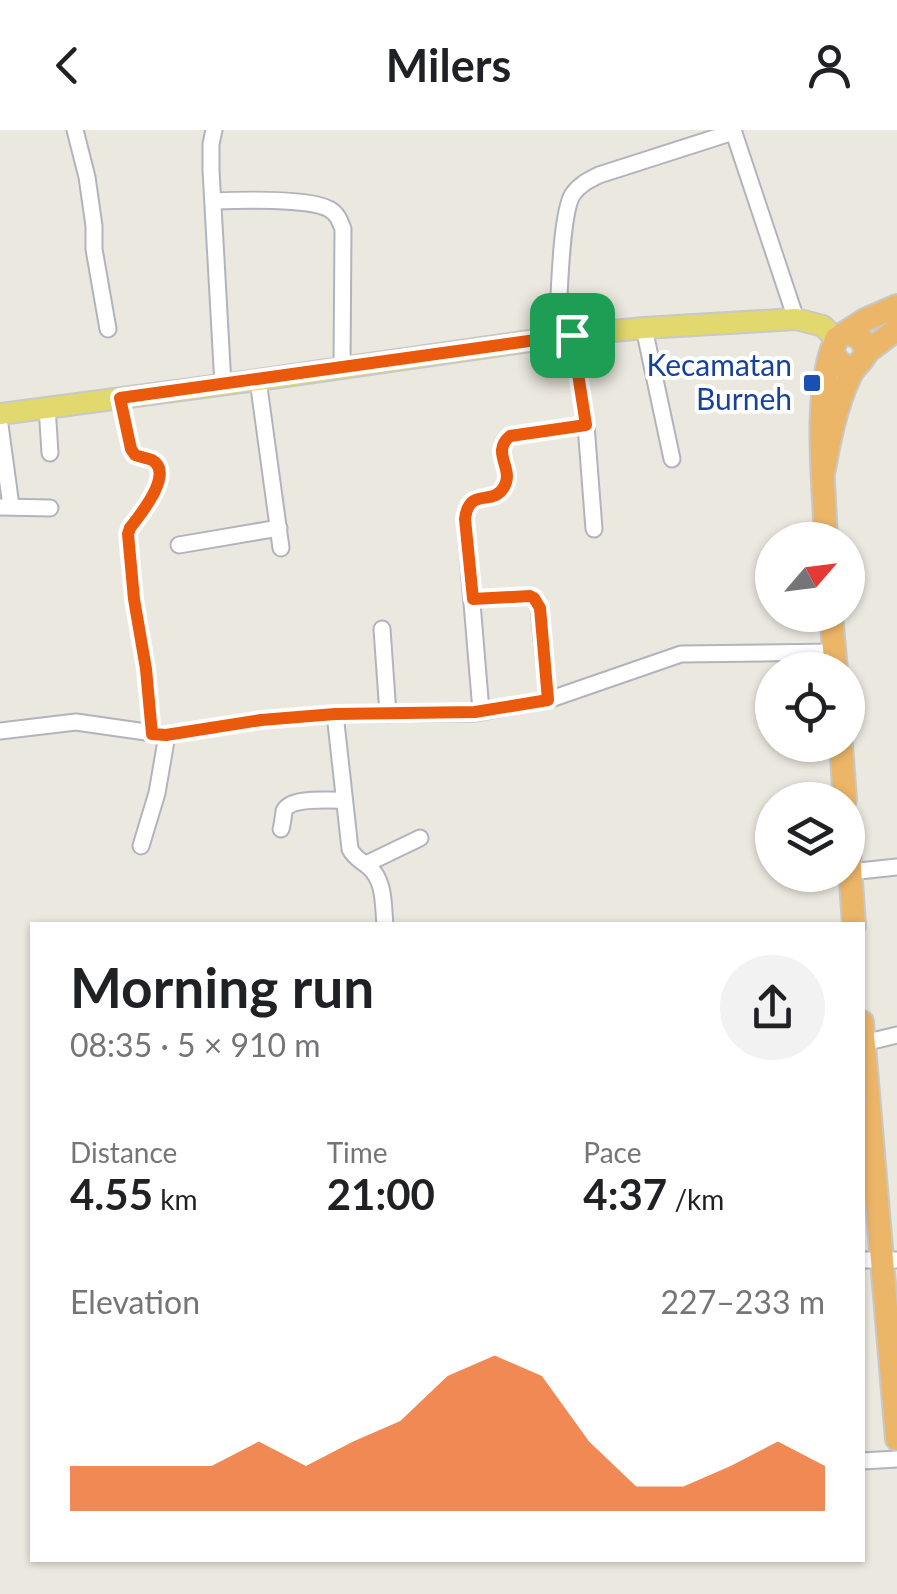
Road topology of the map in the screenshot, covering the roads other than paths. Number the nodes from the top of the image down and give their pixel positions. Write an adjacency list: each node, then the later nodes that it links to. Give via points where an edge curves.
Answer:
1 (74, 130): 8 (street)
2 (214, 130): 4 (street)
3 (733, 131): 6 (street); 10 (street, via 599,175 573,194 565,222)
4 (214, 201): 13 (street, via 308,204 338,216); 15 (street)
5 (897, 306): 11 (highway)
6 (796, 318): 7 (main road); 11 (main road)
7 (644, 328): 10 (main road); 22 (street)
8 (108, 329)
9 (897, 329): 12 (highway)
10 (564, 336): 13 (main road); 20 (street)
11 (838, 340): 12 (highway, via 860,337); 23 (highway, via 826,368)
12 (860, 360): 23 (highway, via 835,414)
13 (342, 367): 14 (main road)
14 (258, 380): 15 (main road); 27 (street)
15 (223, 385): 16 (main road)
16 (120, 398): 17 (main road); 39 (street, via 131,449 156,464 160,478 128,534)
17 (47, 408): 18 (main road); 21 (street)
18 (0, 414)
19 (0, 424): 24 (street)
20 (586, 425): 28 (street); 31 (street, via 505,439 505,486 466,507)
21 (50, 453)
22 (672, 459)
23 (823, 474): 26 (highway)
24 (6, 507): 25 (street)
25 (50, 508)
26 (825, 522)
27 (279, 528): 29 (street); 30 (street)
28 (594, 529)
29 (180, 545)
30 (281, 548)
31 (473, 599): 34 (street, via 534,598); 35 (street)
32 (382, 628): 37 (street)
33 (755, 657): 34 (street, via 681,654)
34 (548, 700): 35 (street)
35 (481, 712): 37 (street)
36 (335, 714): 37 (street); 39 (street); 40 (street)
37 (388, 714)
38 (0, 732): 39 (street, via 76,722)
39 (159, 734): 43 (street, via 157,793)
40 (344, 800): 41 (street, via 291,803); 44 (street, via 350,850)
41 (282, 829)
42 (420, 838): 44 (street)
43 (141, 846)
44 (366, 864): 48 (street, via 378,878)
45 (897, 867): 46 (street)
46 (865, 870)
47 (852, 892): 49 (highway)
48 (385, 922)
49 (854, 922)
50 (865, 1032): 51 (street)
51 (897, 1036)
52 (865, 1086): 53 (highway)
53 (867, 1141): 54 (highway)
54 (880, 1260): 55 (highway)
55 (897, 1439)
56 (897, 1459): 57 (street)
57 (865, 1461)

